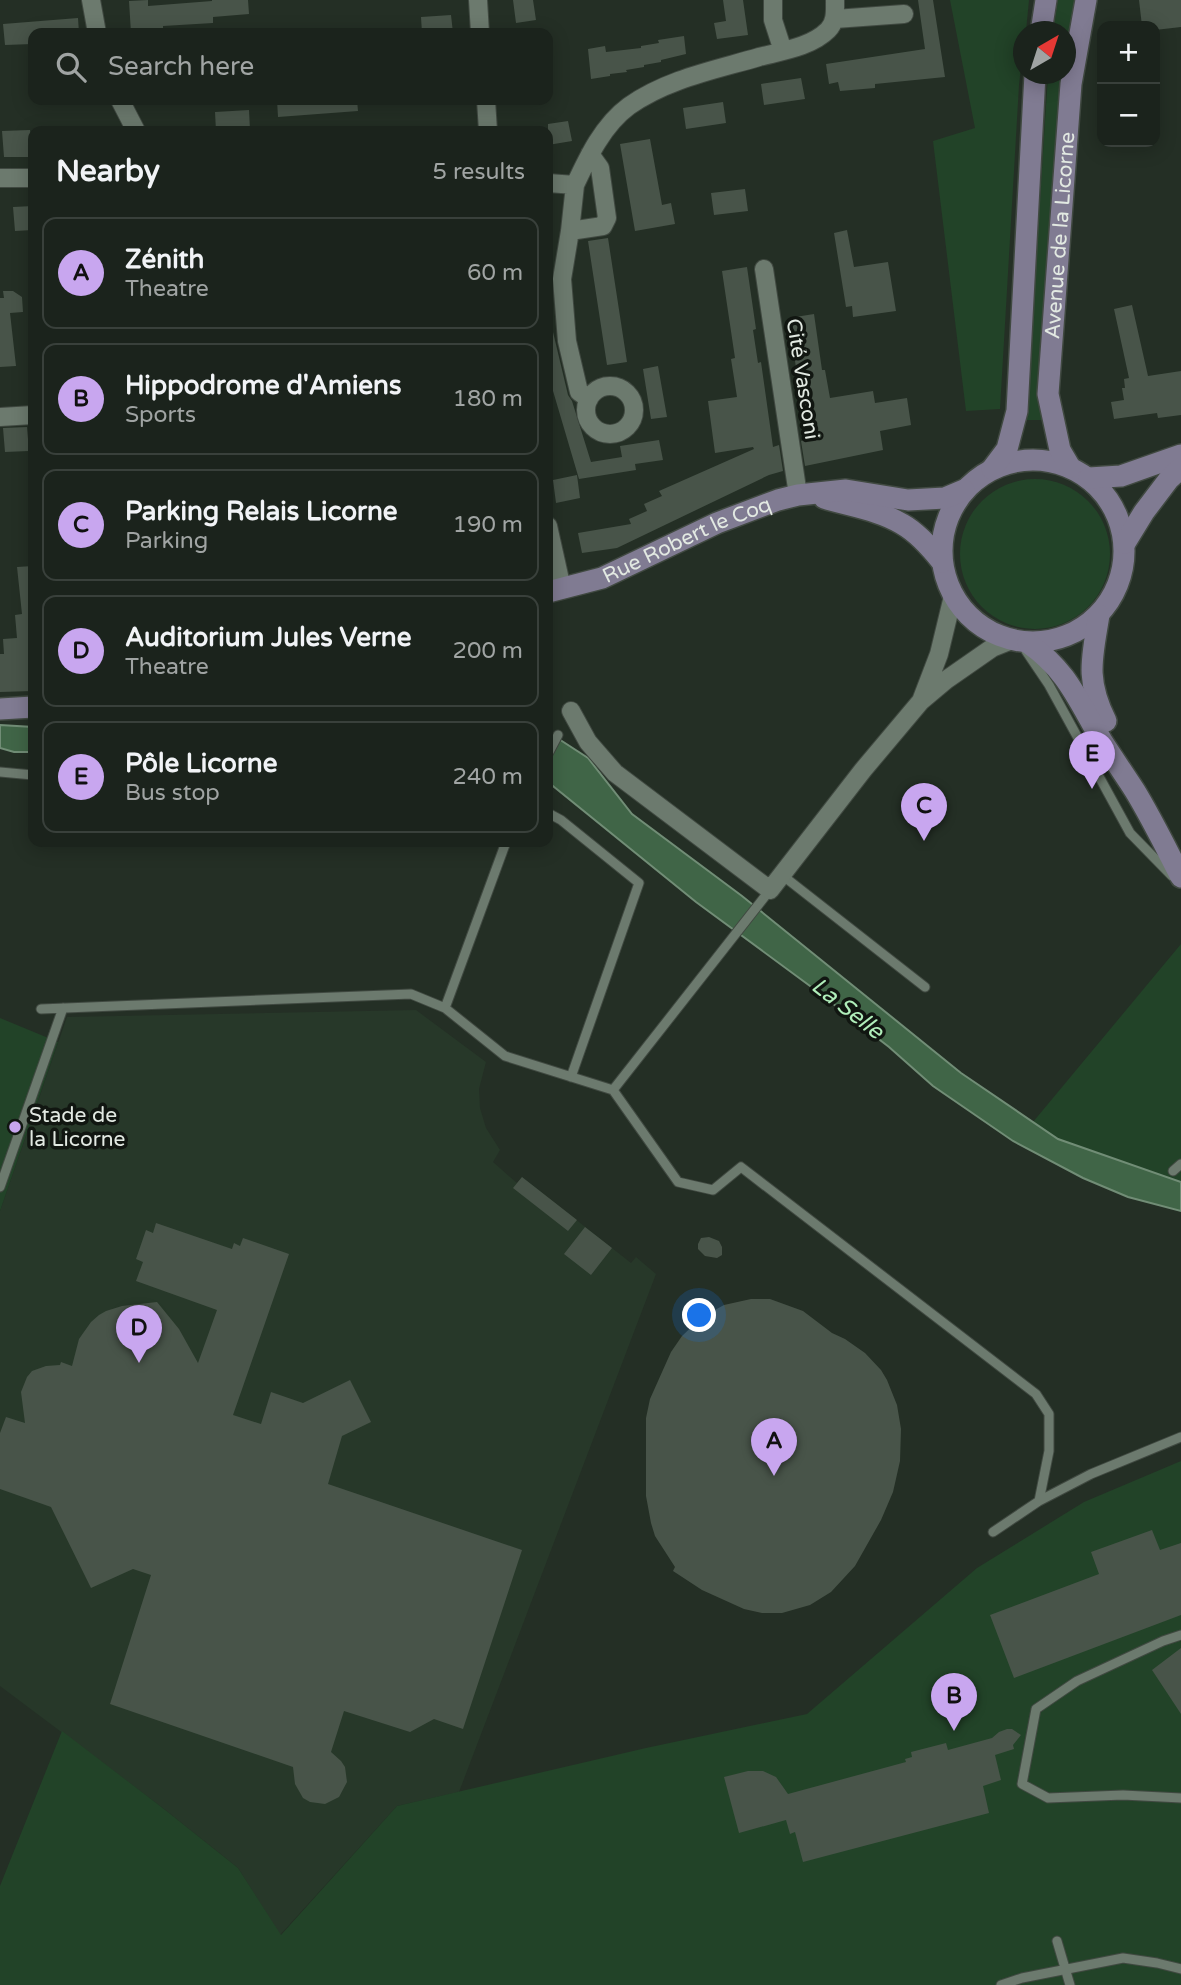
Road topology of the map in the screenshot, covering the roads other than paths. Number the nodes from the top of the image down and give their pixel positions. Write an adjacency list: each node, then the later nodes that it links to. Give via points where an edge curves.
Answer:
1 (91, 0): 10 (street)
2 (478, 0): 11 (street)
3 (773, 0): 12 (street, via 773,20)
4 (835, 0): 8 (street)
5 (1046, 0): 9 (main road)
6 (1086, 0): 30 (main road, Avenue de la Licorne, via 1071,84 1048,394 1060,450)
7 (904, 14): 8 (street)
8 (835, 19): 12 (street, via 817,39)
9 (1043, 21)
10 (96, 28)
11 (480, 28)
12 (783, 51): 18 (street, via 659,89 628,107)
13 (1034, 84): 32 (main road, Avenue de la Licorne, via 1017,411 1007,449)
14 (123, 105): 16 (street)
15 (486, 105): 17 (street)
16 (133, 126)
17 (488, 126)
18 (590, 153): 23 (street); 24 (street, via 600,168 607,218 603,226)
19 (0, 164): 20 (lane)
20 (0, 178): 21 (street)
21 (28, 178)
22 (553, 183): 23 (street)
23 (575, 185): 24 (street)
24 (570, 231): 26 (street, via 562,279 567,341 579,392)
25 (764, 269): 35 (street, Cité Vasconi)
26 (589, 399)
27 (28, 415): 28 (street)
28 (0, 417)
29 (1181, 454): 33 (main road, via 1121,475)
30 (1070, 467): 32 (main road, via 1044,460); 33 (main road)
31 (1181, 468): 36 (main road)
32 (992, 469): 34 (main road)
33 (1089, 478): 36 (main road, via 1107,496)
34 (964, 491): 35 (main road, Rue Robert le Coq, via 945,498 908,500 846,490); 37 (main road, via 946,524)
35 (805, 495): 37 (main road, via 903,524); 39 (main road, Rue Robert le Coq, via 717,523 603,578)
36 (1125, 543): 41 (main road, via 1120,582)
37 (942, 562): 40 (main road)
38 (553, 572): 39 (street)
39 (555, 591)
40 (953, 596): 42 (main road, via 978,624); 43 (street, via 939,654)
41 (1100, 615): 42 (main road, via 1067,636 1048,642); 51 (main road, via 1092,684)
42 (1020, 641): 43 (street, via 992,648); 51 (main road, via 1043,653 1065,676); 56 (lane, via 1130,833)
43 (921, 701): 54 (street)
44 (28, 707): 45 (main road)
45 (0, 709)
46 (571, 711): 57 (street, via 588,742 615,773)
47 (558, 735): 48 (lane)
48 (553, 744)
49 (0, 772): 50 (lane)
50 (28, 775)
51 (1135, 792): 55 (main road)
52 (553, 816): 62 (lane, via 639,883)
53 (504, 847): 60 (lane)
54 (782, 875): 57 (street); 58 (lane)
55 (1181, 877)
56 (1181, 884)
57 (765, 897): 63 (lane)
58 (925, 987)
59 (63, 1008): 60 (lane, via 411,994); 61 (lane); 66 (lane)
60 (445, 1008): 62 (lane, via 505,1056)
61 (41, 1009)
62 (571, 1077): 63 (lane)
63 (613, 1090): 68 (lane, via 678,1182 713,1190 741,1167 1037,1394 1049,1414 1049,1451)
64 (1181, 1164): 65 (lane)
65 (1172, 1171)
66 (0, 1187)
67 (1181, 1437): 68 (lane)
68 (1039, 1501): 69 (lane)
69 (993, 1532)
70 (1181, 1635): 71 (lane, via 1077,1681 1036,1709 1022,1784 1048,1798)
71 (1181, 1798)
72 (1057, 1941): 73 (lane)
73 (1066, 1969): 74 (lane, via 1123,1958); 75 (lane); 76 (lane)
74 (1181, 1969)
75 (1001, 1985)
76 (1070, 1985)

